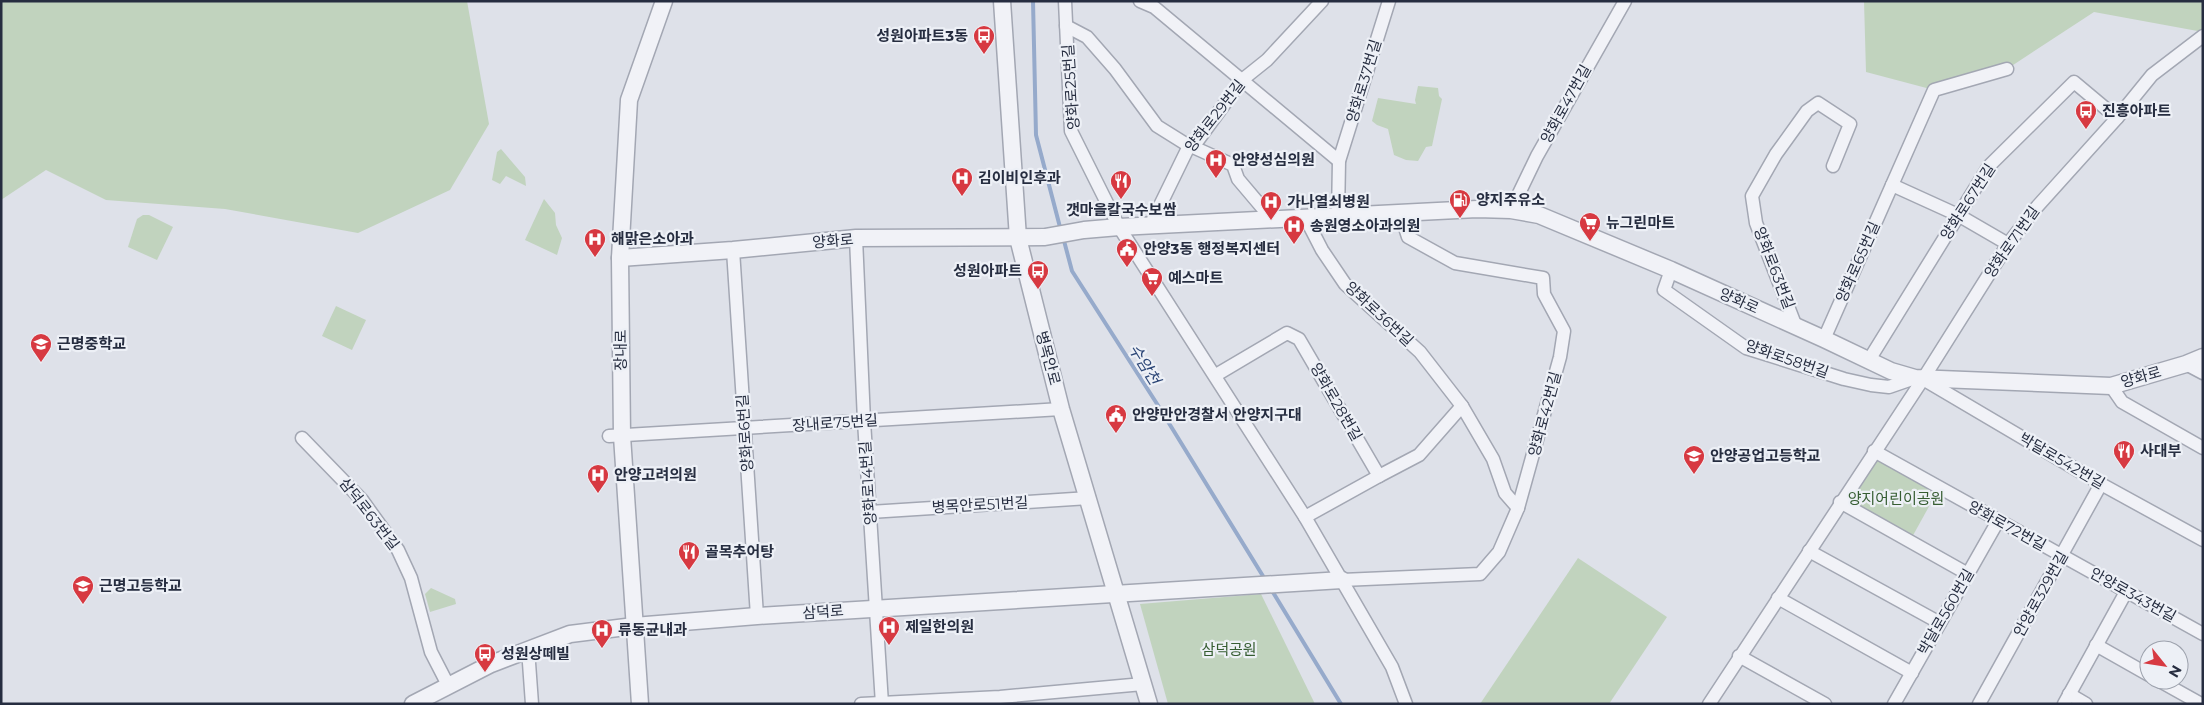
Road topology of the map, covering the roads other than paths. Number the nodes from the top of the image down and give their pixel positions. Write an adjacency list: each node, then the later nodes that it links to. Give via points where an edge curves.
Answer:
1 (664, 1): 29 (street, 장내로, via 629,100)
2 (1002, 1): 26 (street, 병목안로)
3 (1065, 1): 8 (street, 양화로25번길)
4 (1140, 1): 11 (street, via 1166,16)
5 (1322, 1): 11 (street, 양화로29번길, via 1267,60)
6 (1389, 1): 14 (street, 양화로37번길)
7 (1624, 1): 17 (street, 양화로47번길, via 1537,156)
8 (1066, 26): 13 (street, 양화로25번길, via 1087,37 1157,126); 24 (street, 양화로25번길, via 1071,130)
9 (2203, 36): 12 (street, 양화로71번길, via 2152,75)
10 (2007, 69): 16 (street, 양화로65번길, via 1934,90)
11 (1242, 80): 13 (street, 양화로29번길); 14 (street)
12 (2117, 118): 19 (street, 양화로67번길, via 2074,82 1989,166); 27 (street, 양화로71번길, via 2035,208)
13 (1191, 147): 22 (street, via 1232,165 1238,179); 23 (street, 양화로29번길)
14 (1339, 161): 20 (street, 양화로37번길)
15 (1833, 166): 31 (street, 양화로63번길, via 1850,124 1818,104 1807,111 1776,154 1752,196 1756,223)
16 (1892, 185): 19 (street); 32 (street, 양화로65번길)
17 (1512, 210): 18 (street, 양화로); 30 (street, 양화로, via 1539,215)
18 (1400, 212): 20 (street, 양화로); 52 (street, 양화로42번길, via 1408,237 1455,263 1543,278 1544,294 1564,331 1560,357)
19 (1958, 215): 27 (street); 34 (street, 양화로67번길)
20 (1338, 216): 21 (street, 양화로)
21 (1305, 217): 22 (street, 양화로); 40 (street, 양화로36번길, via 1345,284 1420,352)
22 (1271, 218): 23 (street, 양화로)
23 (1150, 226): 24 (street, 양화로)
24 (1119, 227): 26 (street, 양화로); 37 (street)
25 (856, 238): 26 (street, 양화로); 28 (street, 양화로); 42 (street, 양화로14번길)
26 (1018, 238): 41 (street, 병목안로)
27 (2008, 244): 38 (street, 양화로71번길)
28 (733, 250): 29 (street, 양화로); 43 (street, 양화로6번길)
29 (620, 258): 44 (street, 장내로)
30 (1671, 270): 31 (street, 양화로); 38 (street, 양화로58번길, via 1664,290 1746,348 1871,385 1889,387)
31 (1796, 327): 32 (street, 양화로)
32 (1824, 339): 34 (street, 양화로)
33 (2203, 357): 35 (street, 양화로)
34 (1869, 360): 38 (street, 양화로, via 1891,371)
35 (2186, 364): 36 (street); 39 (street, 양화로)
36 (2203, 373)
37 (1216, 375): 48 (street, 양화로28번길, via 1287,333 1299,339); 54 (street)
38 (1919, 378): 39 (street, 양화로); 47 (street); 49 (street, 박달로542번길)
39 (2111, 386): 46 (street, via 2122,402)
40 (1462, 406): 48 (street, via 1419,454); 52 (street, 양화로36번길, via 1493,460 1506,493)
41 (1062, 409): 42 (street, 장내로75번길); 50 (street, 병목안로)
42 (864, 421): 43 (street, 장내로75번길); 53 (street, 양화로14번길)
43 (745, 429): 44 (street, 장내로75번길); 65 (street, 양화로6번길)
44 (615, 436): 67 (street, 장내로)
45 (302, 438): 75 (street, 삼덕로63번길, via 362,500 398,550 411,578 431,652)
46 (2203, 448)
47 (1874, 452): 51 (street); 55 (street, 양화로72번길)
48 (1379, 476): 54 (street)
49 (2101, 484): 56 (street, 박달로542번길); 58 (street, 안양로329번길)
50 (1089, 498): 53 (street, 병목안로51번길); 62 (street, 병목안로)
51 (1840, 502): 57 (street); 59 (street)
52 (1518, 508): 60 (street, 양화로42번길, via 1499,552 1480,574)
53 (870, 512): 64 (street, 양화로14번길)
54 (1305, 517): 60 (street)
55 (1998, 521): 58 (street, 양화로72번길); 59 (street, 박달로560번길)
56 (2203, 540)
57 (1809, 551): 63 (street); 66 (street)
58 (2062, 556): 61 (street, 안양로343번길); 89 (street, 안양로329번길)
59 (1968, 574): 66 (street, 박달로560번길)
60 (1342, 580): 62 (street, 삼덕로); 85 (street, via 1392,667)
61 (2126, 592): 68 (street, 안양로343번길); 69 (street)
62 (1117, 593): 64 (street, 삼덕로); 74 (street, 병목안로)
63 (1778, 598): 71 (street); 73 (street)
64 (877, 608): 65 (street, 삼덕로); 79 (street, 양화로14번길)
65 (757, 616): 67 (street, 삼덕로)
66 (1940, 623): 73 (street, 박달로560번길)
67 (634, 626): 70 (street, 삼덕로, via 570,634); 82 (street, 장내로)
68 (2203, 634)
69 (2096, 645): 72 (street); 77 (street)
70 (528, 649): 75 (street, 삼덕로); 81 (street)
71 (1739, 656): 86 (street); 87 (street)
72 (2139, 669)
73 (1912, 673): 88 (street, 박달로560번길)
74 (1143, 684): 78 (street); 84 (street, 병목안로)
75 (448, 685): 80 (street, 삼덕로)
76 (2176, 690): 91 (street)
77 (2066, 699): 90 (street)
78 (1001, 700): 79 (street)
79 (882, 703): 83 (street)
80 (413, 704)
81 (532, 704)
82 (640, 704)
83 (861, 704)
84 (1149, 704)
85 (1406, 704)
86 (1709, 704)
87 (1825, 704)
88 (1894, 704)
89 (1979, 704)
90 (2086, 704)
91 (2200, 704)

